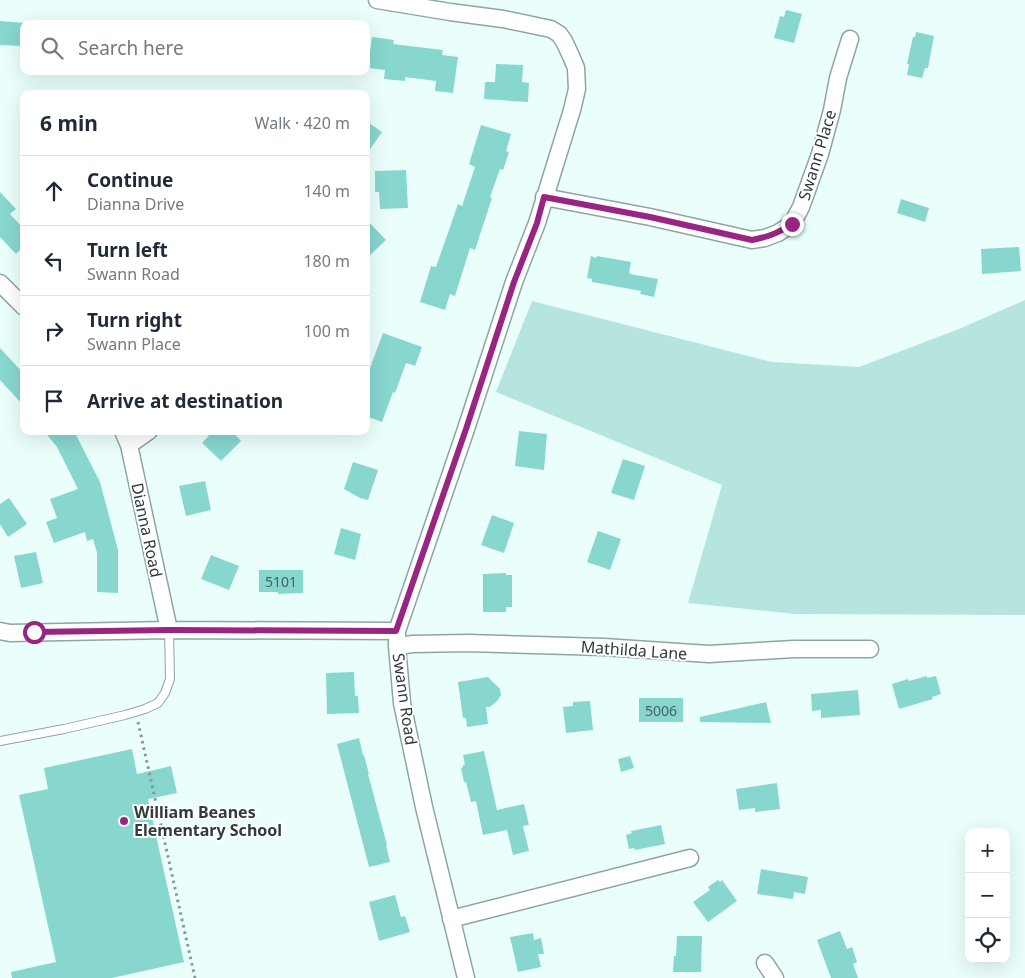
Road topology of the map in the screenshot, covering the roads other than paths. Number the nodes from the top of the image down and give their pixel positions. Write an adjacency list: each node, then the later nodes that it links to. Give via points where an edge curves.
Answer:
1 (377, 0): 3 (street, Swann Road, via 503,19 551,28 559,34 576,68 577,89)
2 (850, 40): 3 (street, Swann Place, via 820,154 801,207 792,224 778,233 752,240)
3 (544, 197): 9 (street, Swann Road)
4 (0, 283): 5 (street)
5 (20, 303)
6 (126, 438): 7 (street, Dianna Road)
7 (169, 630): 8 (street, Mathilda Lane, via 10,634); 9 (street, Mathilda Lane); 11 (lane, via 170,679 158,703 136,712)
8 (0, 631)
9 (397, 638): 10 (street, Mathilda Lane, via 709,654); 13 (street, Swann Road, via 402,703)
10 (870, 649)
11 (0, 741)
12 (690, 858): 13 (street)
13 (451, 919): 15 (street, Swann Road)
14 (765, 963): 16 (street)
15 (466, 978)
16 (775, 978)

